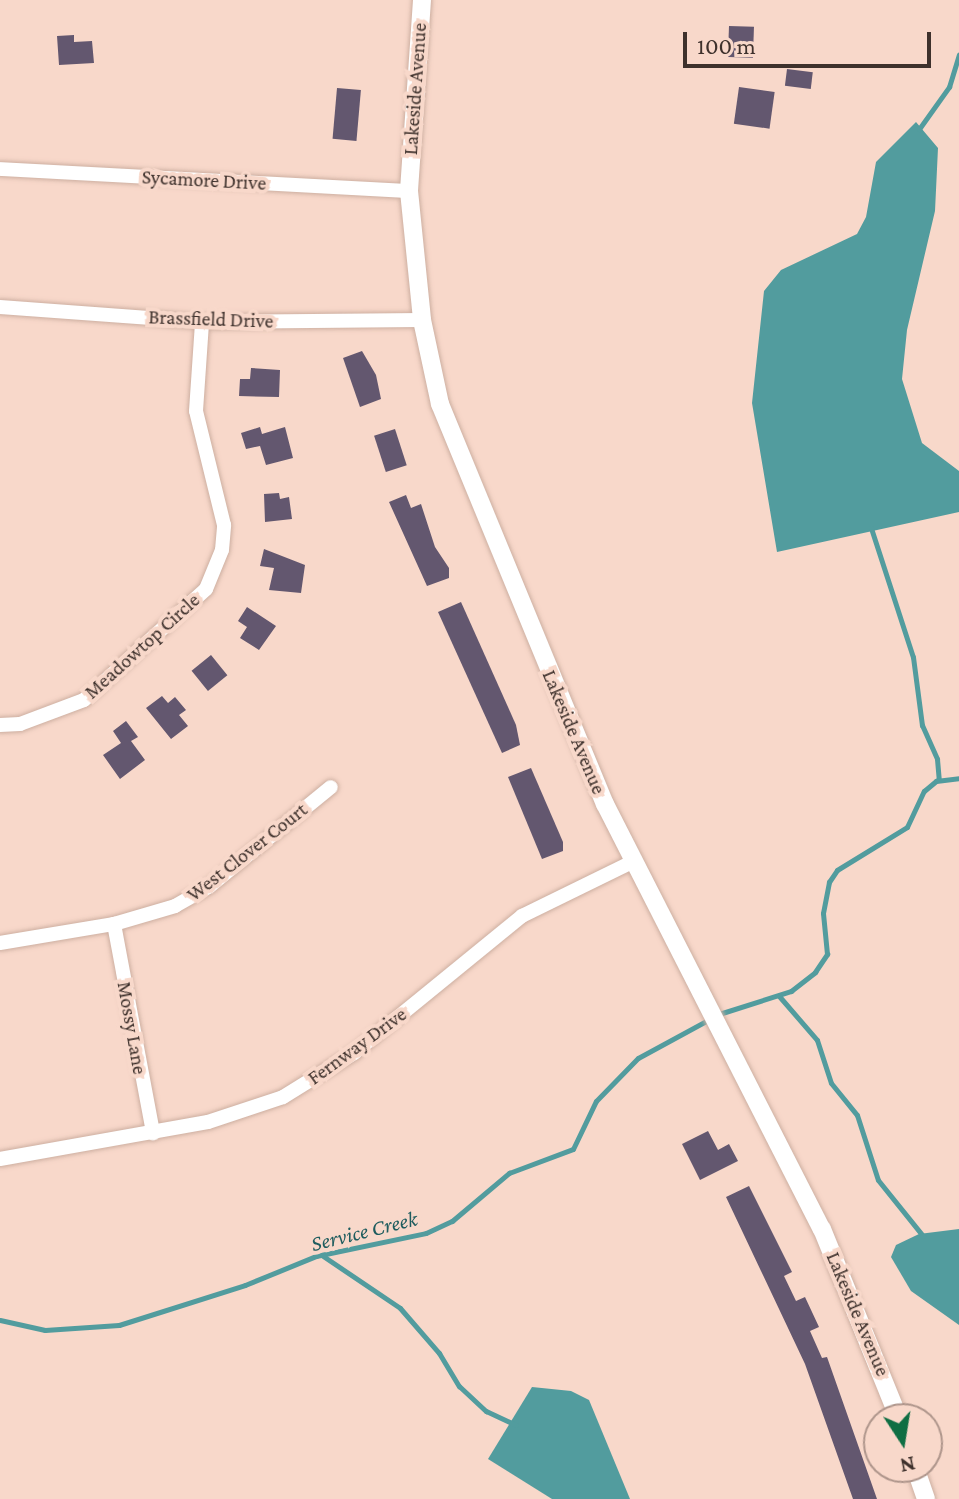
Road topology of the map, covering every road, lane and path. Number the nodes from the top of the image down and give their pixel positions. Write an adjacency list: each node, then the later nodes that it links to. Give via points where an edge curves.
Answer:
1 (422, 0): 3 (street, Lakeside Avenue)
2 (0, 169): 3 (street, Sycamore Drive)
3 (409, 191): 5 (street, Lakeside Avenue)
4 (0, 307): 6 (street, Brassfield Drive)
5 (422, 320): 6 (street, Brassfield Drive); 9 (street, Lakeside Avenue, via 432,376 460,460)
6 (202, 322): 7 (street, Meadowtop Circle, via 196,411 224,525 222,550 206,589 84,700 20,724)
7 (0, 725)
8 (331, 787): 10 (street, West Clover Court, via 201,892 175,906)
9 (632, 862): 12 (street, Fernway Drive, via 522,916 320,1077 245,1112); 14 (street, Lakeside Avenue, via 822,1229)
10 (114, 924): 11 (street, West Clover Court); 12 (street, Mossy Lane)
11 (0, 943)
12 (153, 1133): 13 (street, Fernway Drive)
13 (0, 1159)
14 (893, 1403)

